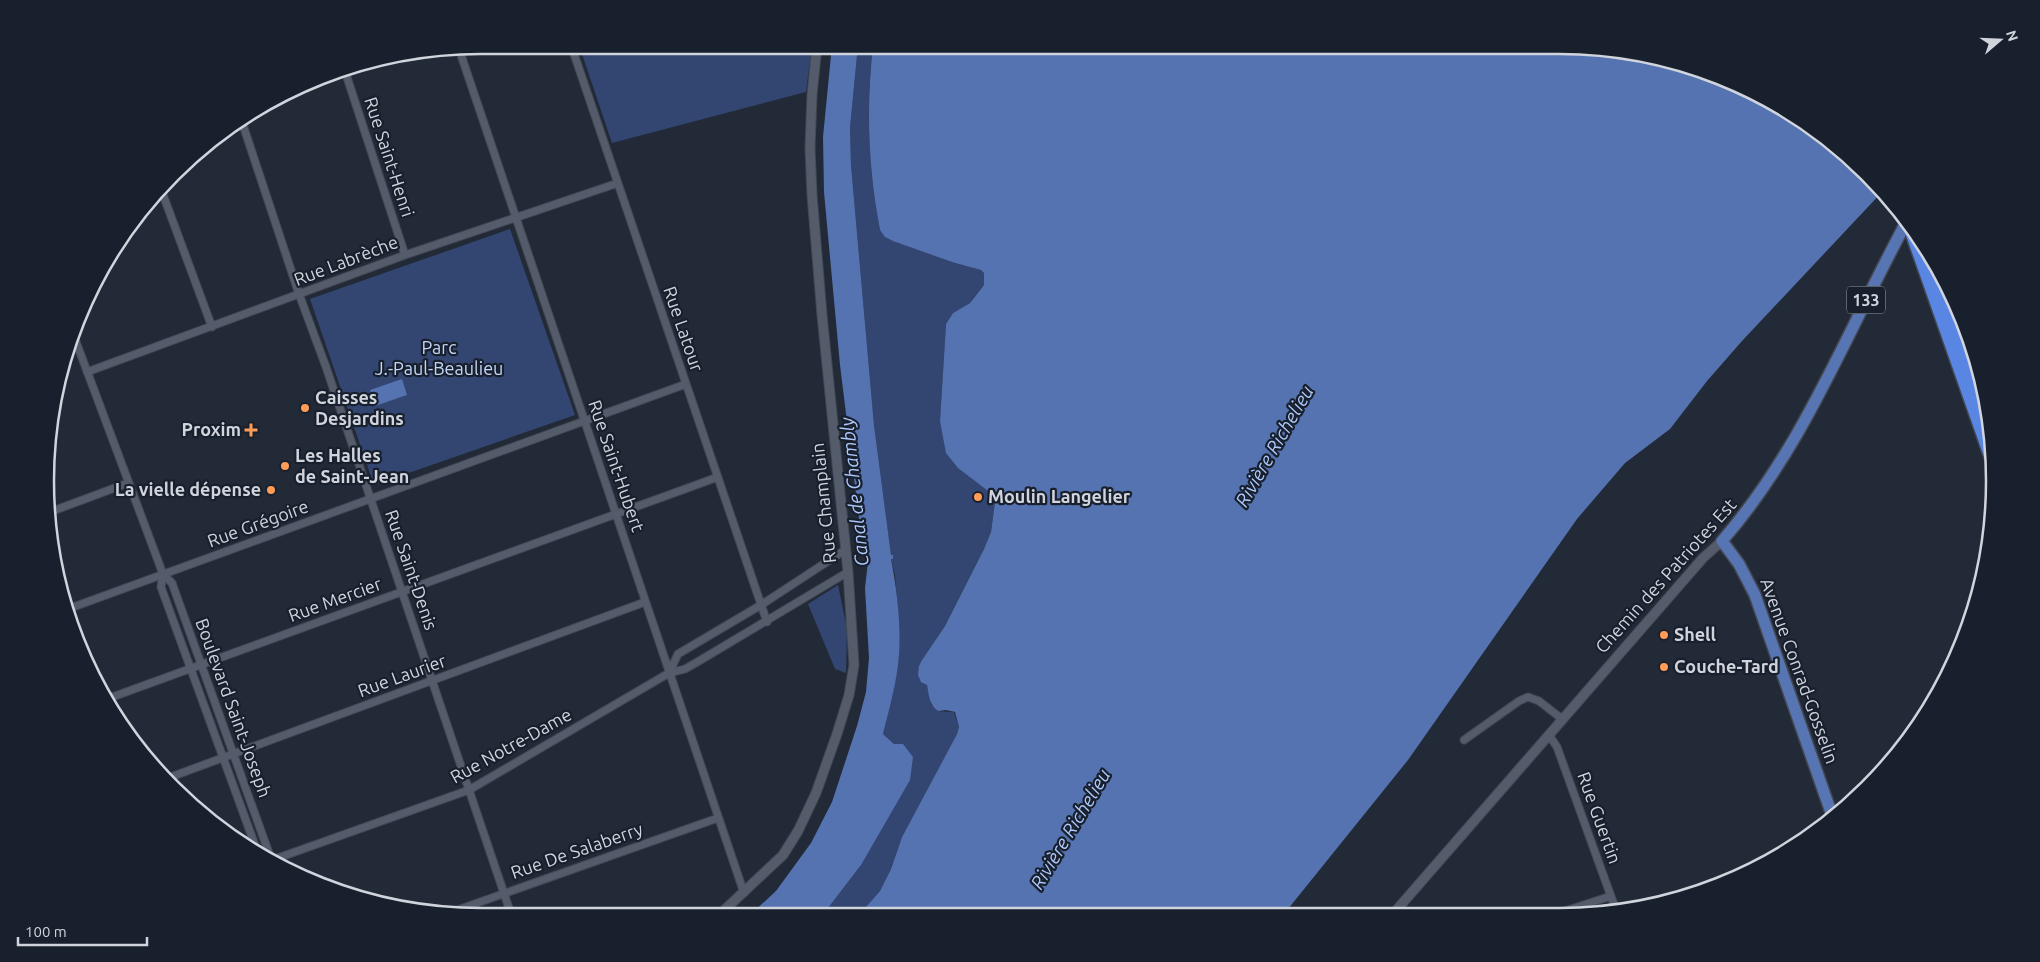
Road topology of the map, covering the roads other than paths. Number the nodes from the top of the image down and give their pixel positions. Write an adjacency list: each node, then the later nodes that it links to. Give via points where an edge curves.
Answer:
1 (574, 54): 6 (street, Rue Latour)
2 (816, 54): 27 (street, Rue Champlain, via 810,148 812,195)
3 (461, 55): 8 (street, Rue Saint-Hubert)
4 (346, 75): 11 (street, Rue Saint-Henri)
5 (243, 126): 12 (street, Rue Saint-Denis)
6 (618, 183): 8 (street, Rue Labrèche); 18 (street, Rue Latour)
7 (163, 196): 14 (street)
8 (514, 216): 11 (street, Rue Labrèche); 19 (street, Rue Saint-Hubert)
9 (1904, 230): 26 (main road, Chemin des Patriotes Est / 133, via 1784,458)
10 (1917, 249): 20 (highway)
11 (405, 255): 12 (street, Rue Labrèche)
12 (299, 294): 14 (street, Rue Labrèche); 23 (street, Rue Saint-Denis)
13 (1953, 314): 16 (highway)
14 (212, 327): 17 (street, Rue Labrèche)
15 (76, 343): 17 (street, Boulevard Saint-Joseph)
16 (1971, 365)
17 (87, 372): 22 (street, Boulevard Saint-Joseph)
18 (686, 384): 19 (street, Rue Grégoire); 21 (street, Rue Latour)
19 (584, 420): 23 (street, Rue Grégoire); 25 (street, Rue Saint-Hubert)
20 (1984, 438)
21 (718, 477): 25 (street, Rue Mercier); 32 (street, Rue Latour)
22 (128, 483): 24 (street); 29 (street, Boulevard Saint-Joseph)
23 (371, 498): 29 (street, Rue Grégoire); 30 (street, Rue Saint-Denis)
24 (55, 510)
25 (616, 514): 30 (street, Rue Mercier); 31 (street, Rue Saint-Hubert)
26 (1722, 541): 40 (street, Chemin des Patriotes Est, via 1703,558); 47 (main road, Avenue Conrad-Gosselin, via 1739,564 1755,595)
27 (845, 550): 28 (street, Rue Champlain); 32 (street)
28 (848, 572): 34 (street, Rue Notre-Dame); 53 (street, Rue Champlain, via 854,665 837,734 816,793 798,831 783,855)
29 (163, 574): 33 (street, Rue Grégoire); 35 (street, Boulevard Saint-Joseph, via 172,583); 36 (street, Boulevard Saint-Joseph, via 161,587)
30 (402, 591): 35 (street, Rue Mercier); 38 (street, Rue Saint-Denis)
31 (646, 602): 37 (street, Rue Saint-Hubert); 38 (street, Rue Laurier)
32 (761, 606): 34 (street, Rue Latour); 37 (street, via 678,654)
33 (73, 607)
34 (767, 622): 37 (street, Rue Notre-Dame, via 685,669)
35 (201, 664): 36 (street, Rue Mercier); 43 (street, Boulevard Saint-Joseph)
36 (190, 668): 39 (street, Rue Mercier); 44 (street, Boulevard Saint-Joseph)
37 (670, 673): 46 (street, Rue Notre-Dame); 48 (street, Rue Saint-Hubert)
38 (432, 680): 43 (street, Rue Laurier); 46 (street, Rue Saint-Denis)
39 (112, 697)
40 (1562, 719): 41 (street, Chemin des Patriotes Est); 42 (street, via 1539,701 1528,697)
41 (1549, 735): 54 (street, Rue Guertin, via 1557,747); 60 (street, Chemin des Patriotes Est)
42 (1464, 740)
43 (233, 754): 44 (street, Rue Laurier); 50 (street, Boulevard Saint-Joseph)
44 (223, 757): 45 (street, Rue Laurier); 49 (street, Boulevard Saint-Joseph)
45 (173, 776)
46 (469, 790): 51 (street, Rue Notre-Dame); 52 (street, Rue Saint-Denis)
47 (1830, 811)
48 (718, 818): 52 (street, Rue De Salaberry); 53 (street, Rue Saint-Hubert)
49 (254, 843)
50 (268, 852)
51 (280, 858)
52 (504, 892): 56 (street, Rue De Salaberry); 58 (street, Rue Saint-Denis)
53 (744, 893): 59 (street, Rue Champlain)
54 (1611, 896): 55 (street, Rue Guertin); 57 (street)
55 (1614, 905)
56 (463, 907)
57 (1576, 907)
58 (509, 908)
59 (727, 908)
60 (1398, 908)

